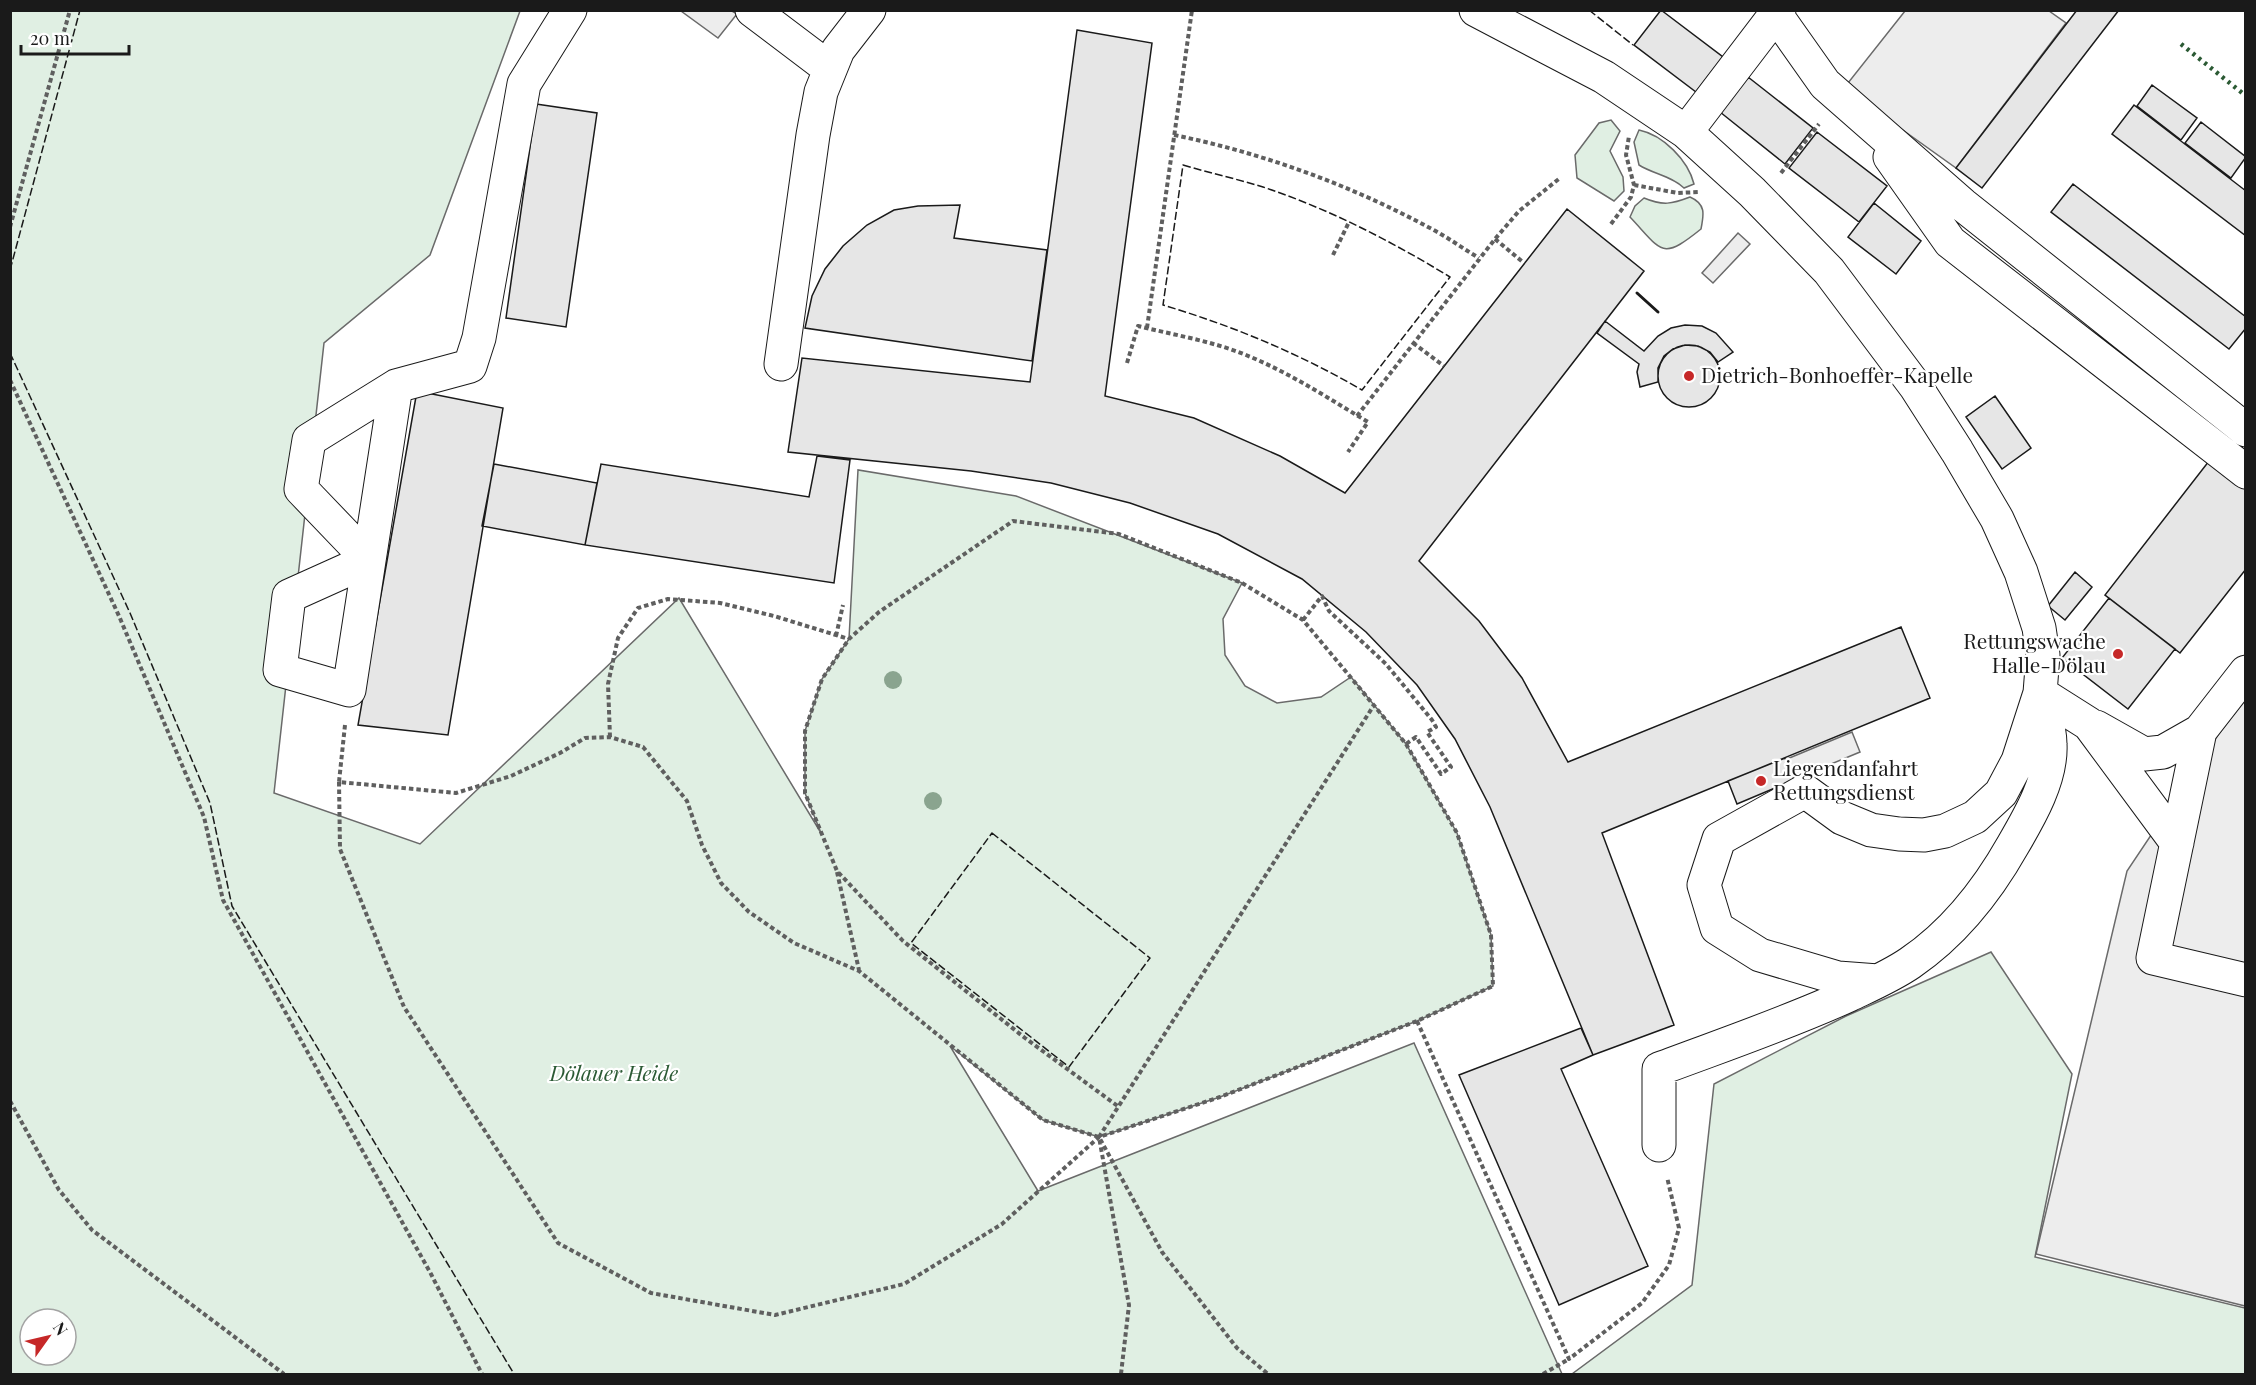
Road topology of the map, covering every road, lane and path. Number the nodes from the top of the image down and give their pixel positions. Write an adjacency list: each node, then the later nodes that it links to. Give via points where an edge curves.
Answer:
1 (70, 10): 20 (path)
2 (570, 10): 32 (lane, via 524,84 479,338 470,366)
3 (752, 10): 8 (lane)
4 (869, 10): 8 (lane, via 838,50)
5 (1192, 10): 12 (path)
6 (1476, 10): 9 (lane, via 1604,77)
7 (1778, 13): 10 (lane, via 1825,84); 11 (lane)
8 (830, 69): 29 (lane, via 813,135)
9 (1638, 101): 11 (lane); 14 (path, via 1626,154)
10 (1850, 105): 16 (path, via 1769,187); 17 (lane); 22 (lane)
11 (1686, 132): 16 (lane)
12 (1174, 135): 24 (path, via 1228,146 1296,168 1429,227); 26 (path)
13 (1560, 178): 21 (path, via 1519,211)
14 (1634, 185): 15 (path, via 1668,192); 19 (path, via 1631,197)
15 (1698, 192)
16 (1752, 192): 44 (lane, via 1828,271 1878,335 1958,451 1992,509 2021,572 2039,628 2043,655)
17 (1963, 205): 22 (lane); 34 (lane)
18 (1349, 222): 23 (path)
19 (1611, 224)
20 (10, 227)
21 (1495, 239): 24 (path); 25 (path)
22 (1950, 242): 36 (lane)
23 (1333, 255)
24 (1479, 258): 27 (path)
25 (1524, 263)
26 (1147, 328): 28 (path, via 1138,326); 33 (path, via 1245,354 1293,376)
27 (1413, 343): 30 (path); 33 (path)
28 (1127, 363)
29 (781, 364)
30 (1444, 366)
31 (10, 380): 63 (path, via 119,616 204,817 223,900)
32 (396, 386): 37 (lane); 37 (lane, via 309,440 301,489)
33 (1357, 416): 35 (path, via 1368,422)
34 (2246, 430)
35 (1348, 452)
36 (2246, 472)
37 (369, 560): 43 (lane); 43 (lane, via 289,596 280,670)
38 (843, 605): 40 (path)
39 (1303, 620): 41 (path, via 1242,583 1119,534 1013,521 879,612); 45 (path); 49 (path, via 1322,596 1329,611 1386,664 1432,720 1436,726 1427,732 1451,767 1441,774 1416,737)
40 (836, 636): 41 (path); 48 (path, via 720,603 668,599 638,608 618,638 608,684)
41 (849, 639): 52 (path, via 822,679 805,731 806,793)
42 (2246, 672): 47 (lane)
43 (349, 690): 50 (path)
44 (2040, 693): 46 (lane); 55 (lane, via 2050,761 2021,830 1978,899 1948,931 1910,964); 55 (lane, via 2018,761 2001,793 1975,817 1945,831 1924,835 1871,830 1842,818 1805,791 1719,839 1704,885 1717,928 1760,955 1838,978)
45 (1374, 705): 49 (path); 58 (path)
46 (2089, 724): 47 (lane, via 2144,754 2163,752); 51 (lane)
47 (2200, 731): 51 (lane)
48 (610, 737): 50 (path, via 585,738 511,776 456,794); 53 (path, via 643,747 662,768 687,801 721,884 750,912 794,943)
49 (1406, 744): 56 (path, via 1457,833 1491,934 1492,955 1493,986)
50 (339, 782): 59 (path, via 340,849 405,1007 558,1243 651,1293 775,1315 904,1284 1002,1224)
51 (2177, 843): 54 (lane, via 2153,958)
52 (837, 871): 53 (path); 58 (path, via 903,941)
53 (859, 971): 59 (path, via 1043,1120)
54 (2246, 980)
55 (1878, 981): 60 (lane, via 1817,1009 1659,1069)
56 (1418, 1021): 59 (path, via 1221,1097); 61 (path)
57 (10, 1101): 62 (path, via 59,1190 92,1230)
58 (1119, 1107): 59 (path)
59 (1100, 1137): 64 (path, via 1129,1305); 65 (path, via 1162,1252 1237,1348)
60 (1659, 1145): 61 (path, via 1680,1228 1669,1265 1642,1303)
61 (1569, 1359): 66 (path)
62 (284, 1374)
63 (482, 1374)
64 (1121, 1374)
65 (1268, 1374)
66 (1543, 1374)

